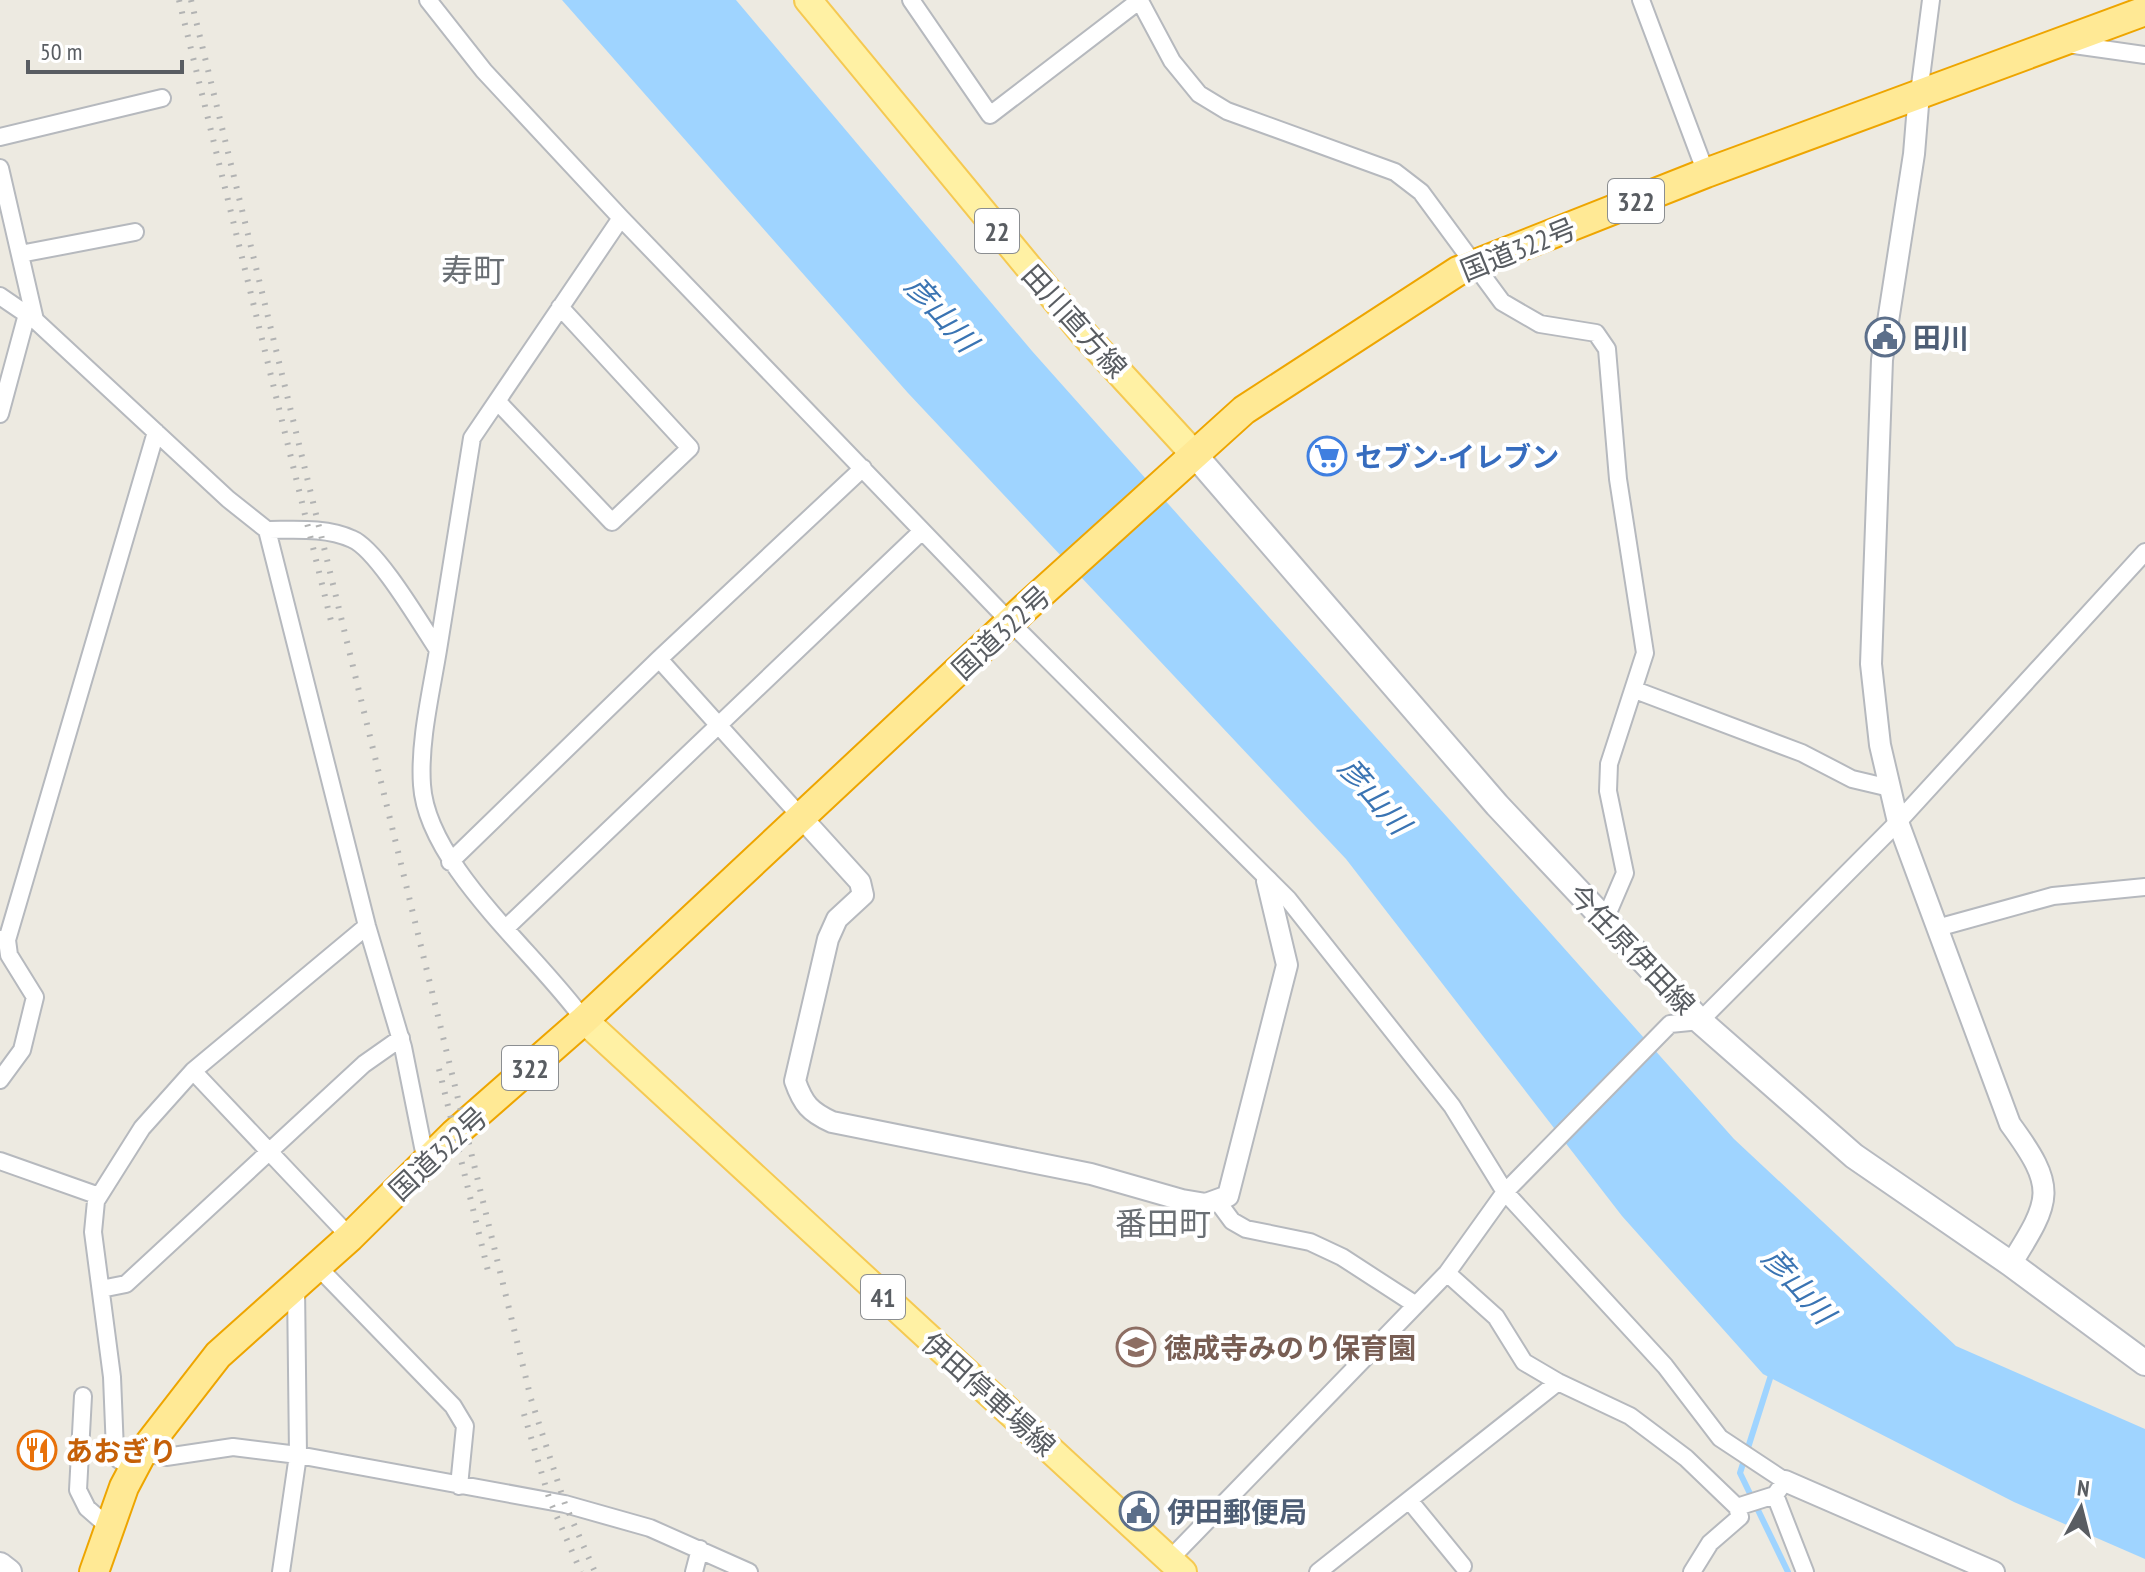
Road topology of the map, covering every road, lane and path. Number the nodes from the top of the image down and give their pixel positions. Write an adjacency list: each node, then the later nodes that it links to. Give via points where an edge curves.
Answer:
1 (428, 0): 15 (street, via 484,71)
2 (808, 0): 25 (main road, 田川直方線 / 22, via 1083,333)
3 (911, 0): 6 (street, via 990,115)
4 (1641, 0): 14 (street)
5 (1931, 0): 10 (street)
6 (1140, 1): 18 (street, via 1172,61 1199,94 1227,111 1395,172 1421,192)
7 (2145, 11): 8 (highway, 国道322号 / 322)
8 (2057, 43): 9 (street); 10 (highway, 国道322号 / 322)
9 (2145, 55)
10 (1919, 93): 14 (highway, 国道322号 / 322); 35 (street, via 1882,360 1871,664)
11 (162, 98): 12 (street)
12 (0, 137)
13 (0, 168): 17 (street)
14 (1706, 173): 18 (highway, 国道322号 / 322)
15 (621, 218): 20 (street); 26 (street)
16 (135, 232): 17 (street)
17 (20, 254): 21 (street)
18 (1472, 266): 25 (highway, 国道322号 / 322, via 1306,366); 33 (street, via 1502,302 1540,324 1596,333 1607,349 1618,479 1645,653)
19 (0, 296): 21 (street)
20 (560, 307): 22 (street); 22 (street, via 690,448 612,522)
21 (31, 317): 23 (street); 24 (street)
22 (497, 401): 31 (street, via 472,438)
23 (0, 414)
24 (156, 432): 27 (street); 45 (street)
25 (1194, 454): 30 (highway, 国道322号 / 322); 41 (main road, 今任原伊田線)
26 (863, 468): 28 (street); 32 (street)
27 (267, 530): 31 (street, via 322,531 355,539 391,580); 42 (street)
28 (922, 531): 30 (street); 34 (street)
29 (2145, 552): 37 (street)
30 (1019, 615): 36 (highway, 国道322号 / 322); 39 (street)
31 (438, 650): 38 (street, via 422,785 431,829)
32 (659, 659): 34 (street); 38 (street)
33 (1635, 690): 35 (street, via 1802,753 1852,779); 41 (street, via 1609,764 1608,791 1625,873)
34 (718, 725): 36 (street); 43 (street)
35 (1890, 788): 37 (street)
36 (802, 818): 46 (highway, 国道322号 / 322); 56 (street, via 860,882 863,895 837,919 828,939 795,1081 812,1113 832,1122 1091,1174 1182,1200)
37 (1898, 822): 44 (street); 47 (street)
38 (450, 862): 43 (street)
39 (1267, 881): 54 (street, via 1288,899); 56 (street, via 1287,965 1241,1133 1234,1184)
40 (2145, 887): 44 (street, via 2053,896)
41 (1604, 922): 47 (main road, 今任原伊田線)
42 (367, 926): 48 (street); 49 (street)
43 (507, 927): 46 (street)
44 (1937, 928): 58 (street, via 2010,1124 2045,1185 2039,1220)
45 (3, 939): 50 (street, via 35,997 22,1050)
46 (584, 1020): 53 (highway, 国道322号 / 322); 76 (main road, 伊田停車場線 / 41)
47 (1700, 1021): 54 (street, via 1670,1024); 58 (main road, 今任原伊田線, via 1854,1156)
48 (401, 1038): 51 (street, via 364,1064); 53 (street)
49 (193, 1071): 51 (street); 55 (street, via 142,1128)
50 (0, 1080)
51 (268, 1151): 57 (street); 62 (street, via 126,1284)
52 (0, 1161): 55 (street)
53 (426, 1162): 57 (highway, 国道322号 / 322)
54 (1510, 1187): 60 (street); 70 (street, via 1665,1366 1720,1438)
55 (99, 1196): 62 (street, via 93,1232)
56 (1218, 1202): 63 (street, via 1246,1229 1320,1247)
57 (350, 1237): 59 (highway, 国道322号 / 322)
58 (2011, 1264): 64 (main road, 今任原伊田線)
59 (317, 1266): 61 (highway, 国道322号 / 322); 69 (street, via 453,1406 465,1426)
60 (1447, 1273): 63 (street); 65 (street, via 1496,1317 1524,1362)
61 (296, 1286): 67 (street); 68 (highway, 国道322号 / 322, via 218,1355)
62 (101, 1289): 68 (street, via 115,1451 119,1460)
63 (1416, 1305): 76 (street)
64 (2145, 1363)
65 (1558, 1382): 71 (street); 72 (street, via 1630,1416)
66 (83, 1396): 73 (street, via 78,1490 87,1508)
67 (298, 1455): 68 (street, via 233,1447); 69 (street); 81 (street)
68 (138, 1461): 73 (highway, 国道322号 / 322)
69 (459, 1486): 74 (street, via 565,1504 650,1528)
70 (1775, 1491): 72 (street); 78 (street); 86 (street)
71 (1409, 1500): 77 (street); 84 (street)
72 (1739, 1507): 85 (street, via 1740,1517 1710,1543)
73 (110, 1528): 80 (highway, 国道322号 / 322)
74 (700, 1549): 82 (street); 83 (street)
75 (0, 1565): 79 (main road)
76 (1177, 1565)
77 (1463, 1566)
78 (1986, 1570)
79 (9, 1572)
80 (94, 1572)
81 (281, 1572)
82 (694, 1572)
83 (749, 1572)
84 (1318, 1572)
85 (1692, 1572)
86 (1805, 1572)

